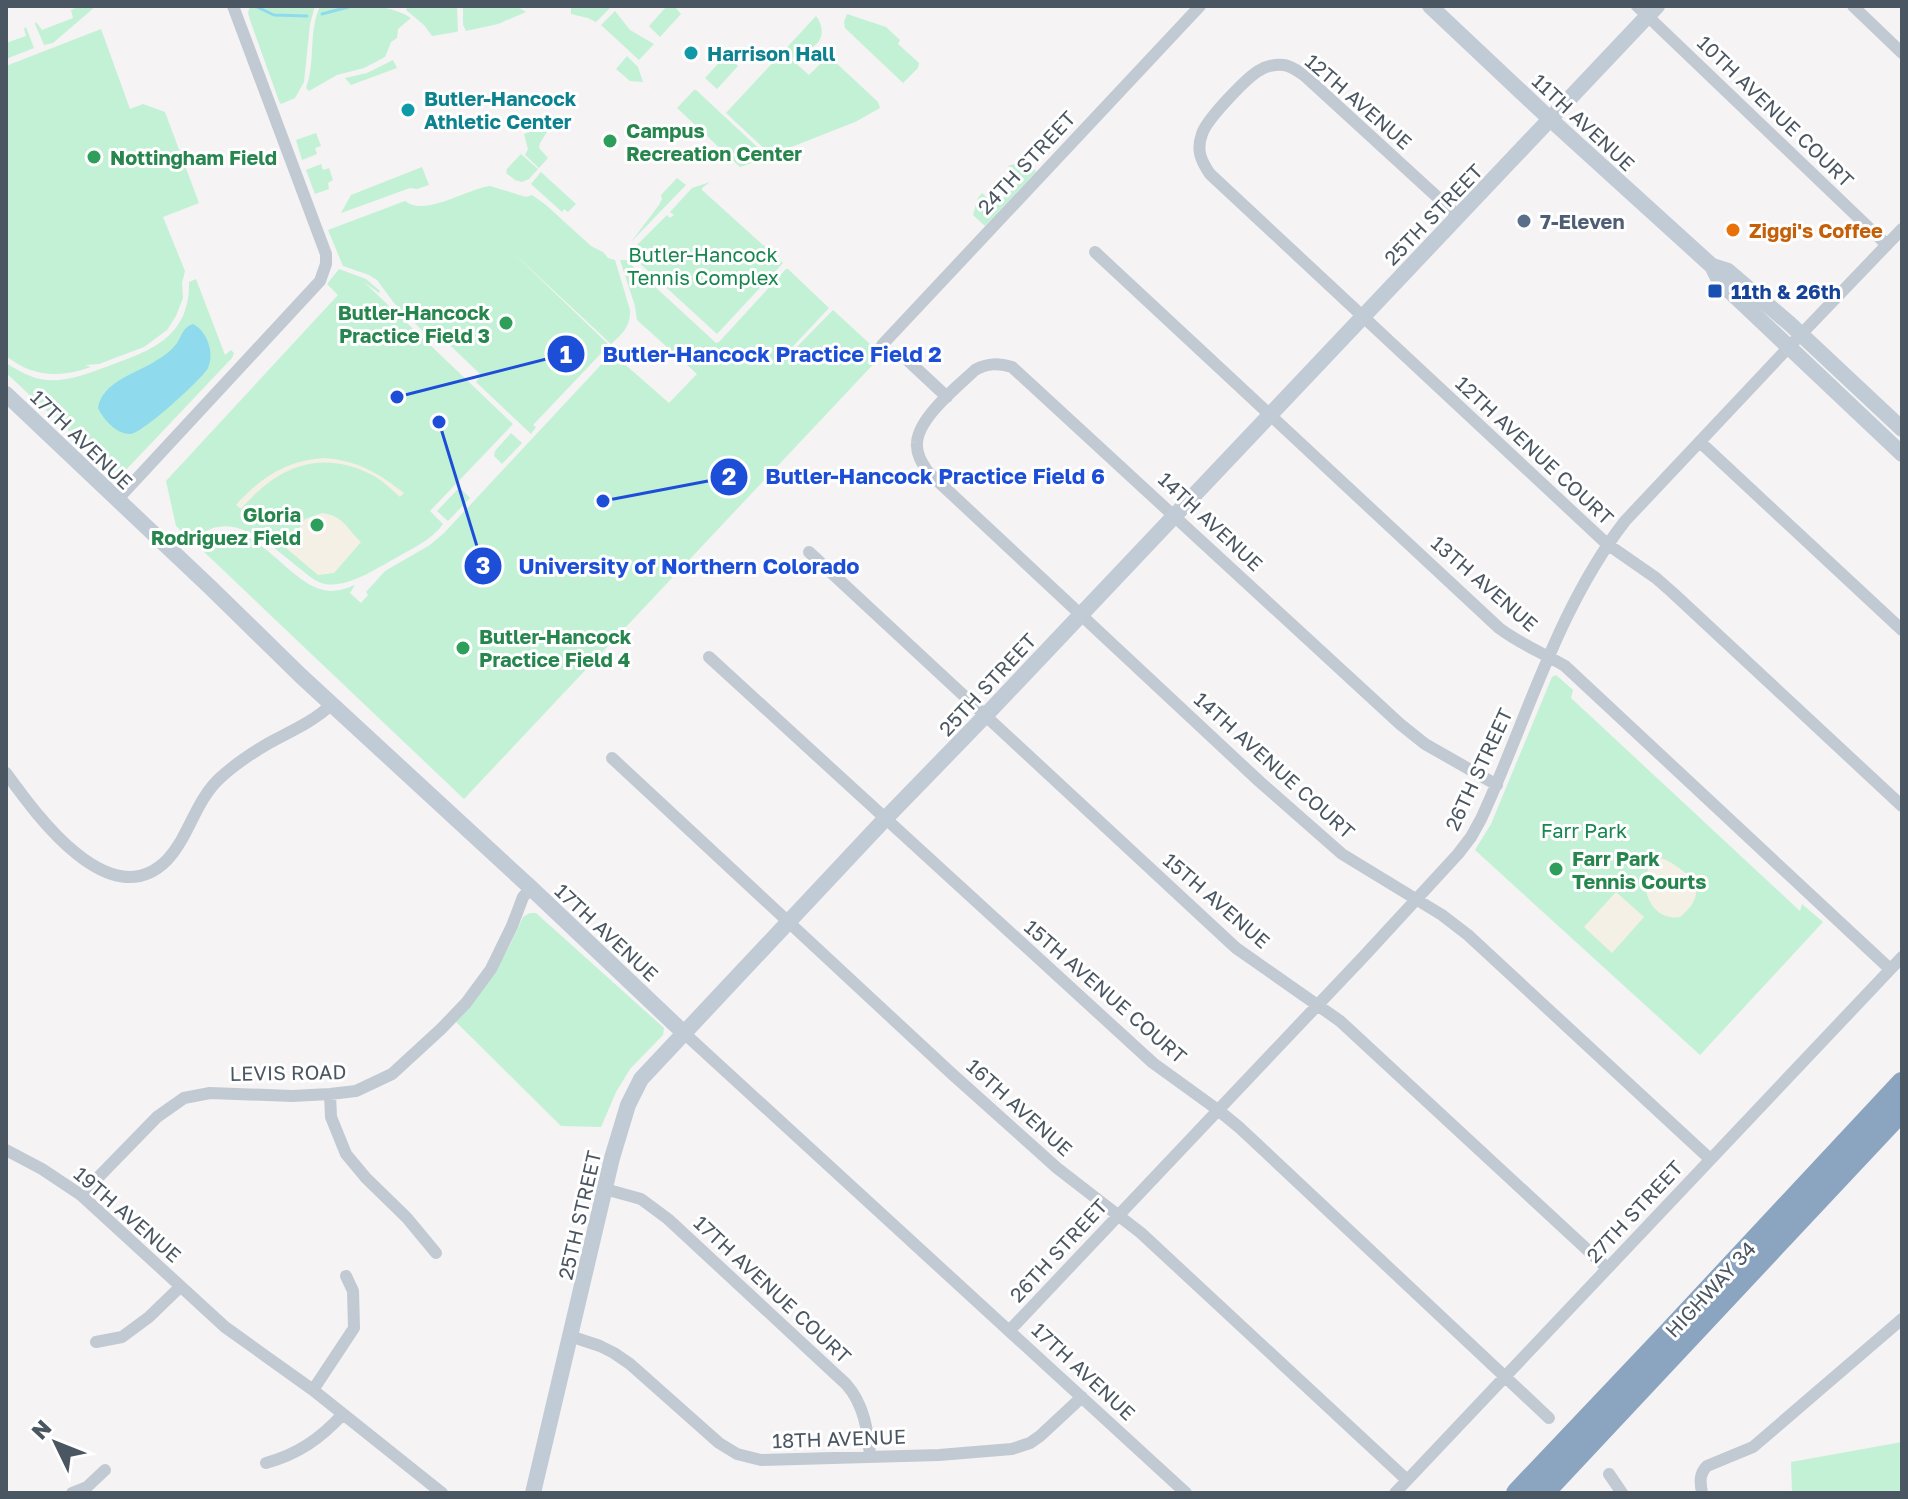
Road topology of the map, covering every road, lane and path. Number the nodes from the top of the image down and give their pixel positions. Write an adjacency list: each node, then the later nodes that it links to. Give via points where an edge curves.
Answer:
1 (233, 6): 25 (street, via 326,264 320,281)
2 (1200, 6): 16 (street, 24TH STREET)
3 (1430, 6): 8 (street, 11TH AVENUE)
4 (1853, 6): 6 (street)
5 (1648, 9): 8 (street, 25TH STREET); 11 (street, 10TH AVENUE COURT)
6 (1902, 53)
7 (1227, 101): 9 (street, 12TH AVENUE, via 1261,69 1295,68); 14 (street, 12TH AVENUE COURT, via 1202,134 1203,164)
8 (1550, 119): 9 (street, 25TH STREET); 13 (street, 11TH AVENUE)
9 (1458, 216): 14 (street, 25TH STREET)
10 (1902, 229): 11 (street, 26TH STREET)
11 (1887, 245): 15 (street, 26TH STREET)
12 (1095, 252): 21 (street, 13TH AVENUE)
13 (1712, 266): 15 (street, 11TH AVENUE, via 1728,271); 17 (street, 11TH AVENUE, via 1720,282)
14 (1363, 316): 21 (street, 25TH STREET); 27 (street, 12TH AVENUE COURT)
15 (1801, 335): 17 (street, 26TH STREET); 22 (street, 11TH AVENUE)
16 (882, 345)
17 (1788, 348): 23 (street, 26TH STREET); 24 (street, 11TH AVENUE)
18 (902, 355): 20 (street)
19 (6, 394): 25 (street, 17TH AVENUE)
20 (947, 397): 26 (street, 14TH AVENUE, via 983,365 1012,367); 29 (street, 14TH AVENUE COURT, via 922,425 920,460)
21 (1269, 415): 26 (street, 25TH STREET); 32 (street, 13TH AVENUE, via 1499,628)
22 (1902, 429)
23 (1700, 442): 27 (street, 26TH STREET); 30 (street)
24 (1902, 454)
25 (117, 500): 33 (street, 17TH AVENUE)
26 (1174, 515): 29 (street, 25TH STREET); 37 (street, 14TH AVENUE, via 1400,724)
27 (1607, 544): 32 (street, 26TH STREET); 38 (street, 12TH AVENUE COURT, via 1673,593)
28 (809, 552): 34 (street, 15TH AVENUE)
29 (1082, 614): 34 (street, 25TH STREET); 41 (street, 14TH AVENUE COURT, via 1342,854)
30 (1902, 630)
31 (709, 657): 39 (street, 15TH AVENUE COURT)
32 (1549, 657): 37 (street, 26TH STREET); 44 (street, 13TH AVENUE, via 1565,666)
33 (332, 704): 36 (street, via 239,762 206,793 165,862 137,876 100,871 77,855); 40 (street, 17TH AVENUE)
34 (985, 716): 39 (street, 25TH STREET); 45 (street, 15TH AVENUE, via 1236,948)
35 (612, 758): 42 (street, 16TH AVENUE)
36 (6, 773)
37 (1497, 785): 41 (street, 26TH STREET, via 1471,837)
38 (1902, 806)
39 (885, 819): 42 (street, 25TH STREET); 49 (street, 15TH AVENUE COURT, via 1153,1063)
40 (531, 888): 46 (street, 17TH AVENUE); 48 (street, LEVIS ROAD, via 491,969 447,1023 382,1080)
41 (1417, 900): 45 (street, 26TH STREET); 52 (street, 14TH AVENUE COURT, via 1468,935)
42 (789, 923): 46 (street, 25TH STREET); 55 (street, 16TH AVENUE, via 1057,1168)
43 (1902, 957): 44 (street, 27TH STREET)
44 (1890, 969): 52 (street, 27TH STREET)
45 (1318, 1005): 49 (street, 26TH STREET); 57 (street, 15TH AVENUE)
46 (684, 1033): 53 (street, 25TH STREET, via 635,1089); 61 (street, 17TH AVENUE)
47 (1902, 1083): 79 (highway, HIGHWAY 34)
48 (330, 1094): 54 (street, LEVIS ROAD, via 210,1093 184,1098 157,1117); 56 (street, via 331,1117 346,1154)
49 (1218, 1110): 55 (street, 26TH STREET); 64 (street, 15TH AVENUE COURT)
50 (1902, 1110): 80 (highway, HIGHWAY 34)
51 (6, 1150): 54 (street, 19TH AVENUE)
52 (1710, 1159): 57 (street, 27TH STREET)
53 (605, 1189): 62 (street, 25TH STREET); 69 (street, 17TH AVENUE COURT, via 641,1199 668,1219 846,1384 865,1420)
54 (81, 1195): 59 (street, 19TH AVENUE)
55 (1119, 1215): 61 (street, 26TH STREET); 73 (street, 16TH AVENUE)
56 (436, 1253)
57 (1607, 1268): 64 (street, 27TH STREET)
58 (346, 1276): 65 (street, via 353,1291 354,1328)
59 (180, 1287): 63 (street, 19TH AVENUE, via 122,1337); 65 (street, 19TH AVENUE, via 225,1327)
60 (1902, 1319): 82 (street, via 1753,1447 1707,1466 1700,1480)
61 (1010, 1330): 66 (street, 17TH AVENUE)
62 (570, 1336): 69 (street, 18TH AVENUE, via 630,1364 714,1440 737,1454 773,1461); 76 (street, 25TH STREET)
63 (96, 1342)
64 (1505, 1377): 68 (street, 15TH AVENUE COURT); 73 (street, 27TH STREET)
65 (313, 1390): 67 (street, 19TH AVENUE)
66 (1082, 1397): 69 (street, 18TH AVENUE, via 1040,1436 1012,1449); 77 (street, 17TH AVENUE)
67 (343, 1414): 70 (street, via 300,1450); 75 (street, 19TH AVENUE)
68 (1549, 1418)
69 (870, 1456)
70 (266, 1463)
71 (105, 1470): 74 (street)
72 (1609, 1474): 81 (street)
73 (1407, 1480): 78 (street, 27TH STREET)
74 (72, 1493)
75 (442, 1493)
76 (533, 1493)
77 (1186, 1493)
78 (1395, 1493)
79 (1517, 1493)
80 (1543, 1493)
81 (1622, 1493)
82 (1702, 1493)

